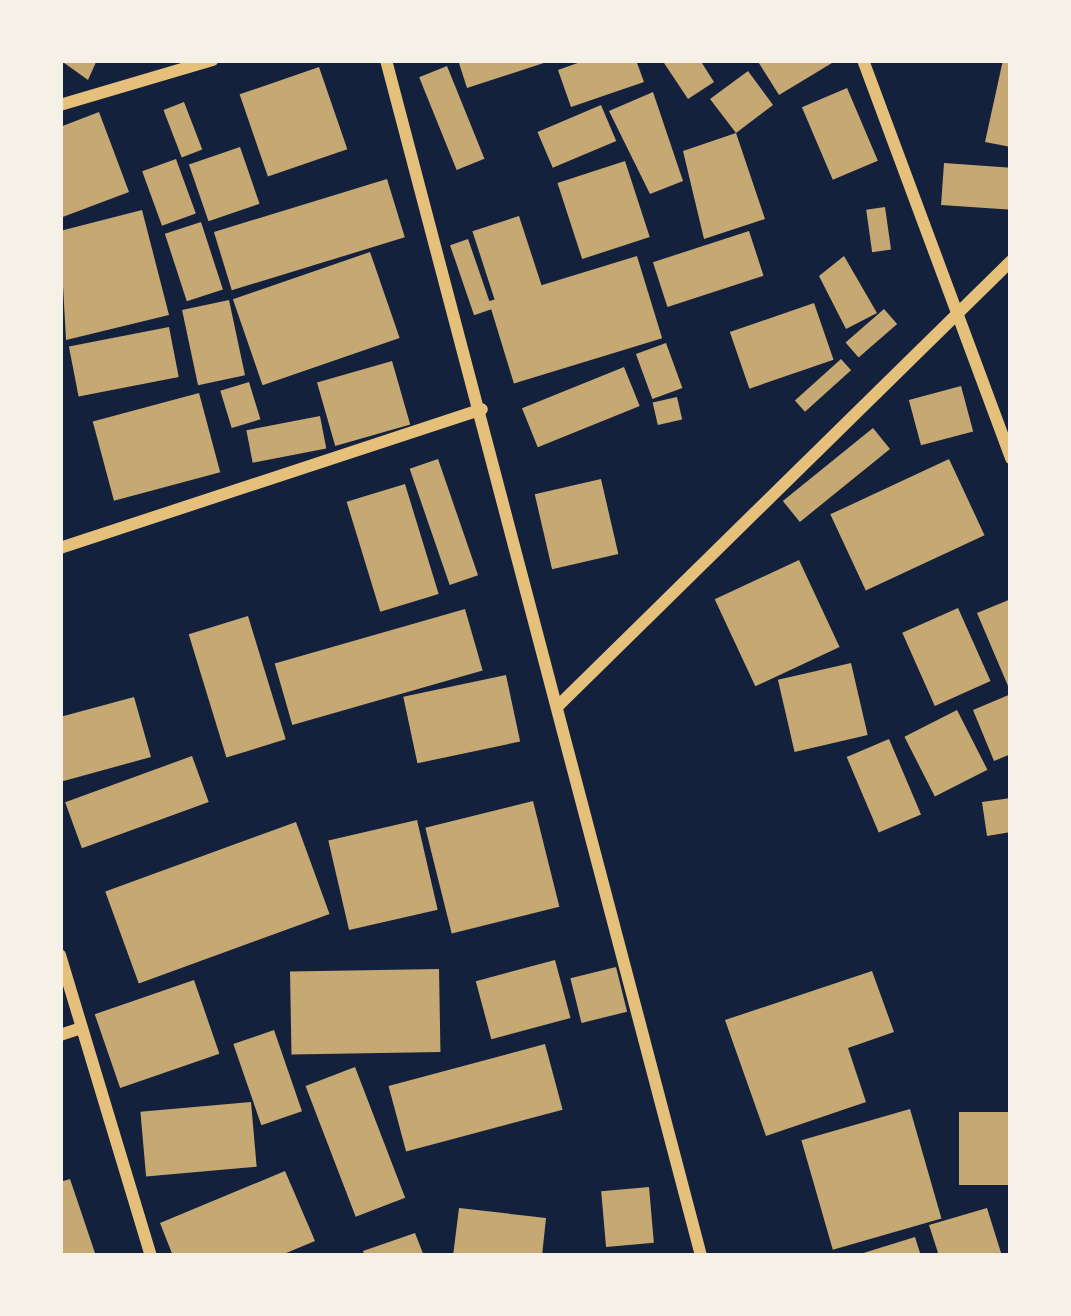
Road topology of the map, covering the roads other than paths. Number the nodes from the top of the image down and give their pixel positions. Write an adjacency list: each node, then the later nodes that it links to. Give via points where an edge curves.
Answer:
1 (214, 60): 4 (street)
2 (386, 60): 7 (street)
3 (863, 60): 6 (street)
4 (60, 105)
5 (1011, 261): 6 (street)
6 (959, 314): 8 (street); 10 (street)
7 (482, 409): 9 (street); 10 (street)
8 (1011, 458)
9 (60, 548)
10 (559, 704): 15 (street)
11 (60, 955): 12 (street)
12 (79, 1029): 13 (street); 14 (street)
13 (60, 1035)
14 (151, 1256)
15 (700, 1256)

